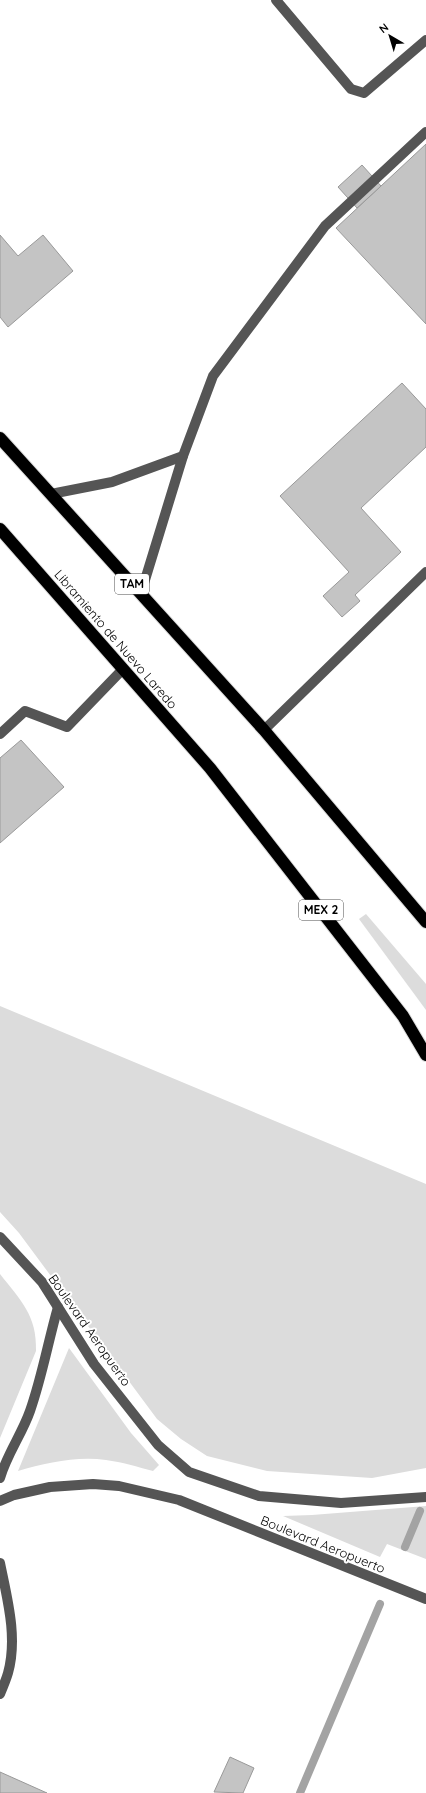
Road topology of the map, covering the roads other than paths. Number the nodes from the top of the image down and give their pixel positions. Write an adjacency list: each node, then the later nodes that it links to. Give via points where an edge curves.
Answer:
1 (276, 0): 2 (street, via 351,89 364,93)
2 (426, 40)
3 (426, 132): 5 (street, via 325,226 222,363 213,376)
4 (0, 438): 6 (highway, TAM)
5 (183, 456): 6 (street, via 112,482); 9 (street)
6 (51, 494): 9 (highway, TAM)
7 (0, 529): 10 (highway, Libramiento de Nuevo Laredo)
8 (426, 572): 11 (street)
9 (141, 593): 11 (highway, TAM)
10 (123, 669): 12 (street, via 68,727 25,711); 14 (highway, Libramiento de Nuevo Laredo / MEX 2, via 210,768 403,1016)
11 (264, 730): 13 (highway)
12 (0, 734)
13 (426, 922)
14 (426, 1055)
15 (0, 1237): 16 (street, Boulevard Aeropuerto, via 42,1282)
16 (58, 1307): 17 (street, via 42,1376 29,1413); 18 (street, Boulevard Aeropuerto, via 94,1364 158,1445 189,1472 259,1496 341,1503)
17 (0, 1478)
18 (426, 1497)
19 (0, 1501): 21 (street, Boulevard Aeropuerto, via 14,1495 50,1487 93,1484 119,1486 172,1498)
20 (0, 1563): 22 (street)
21 (426, 1599)
22 (5, 1609): 23 (street, via 10,1653 8,1673)
23 (0, 1694)

